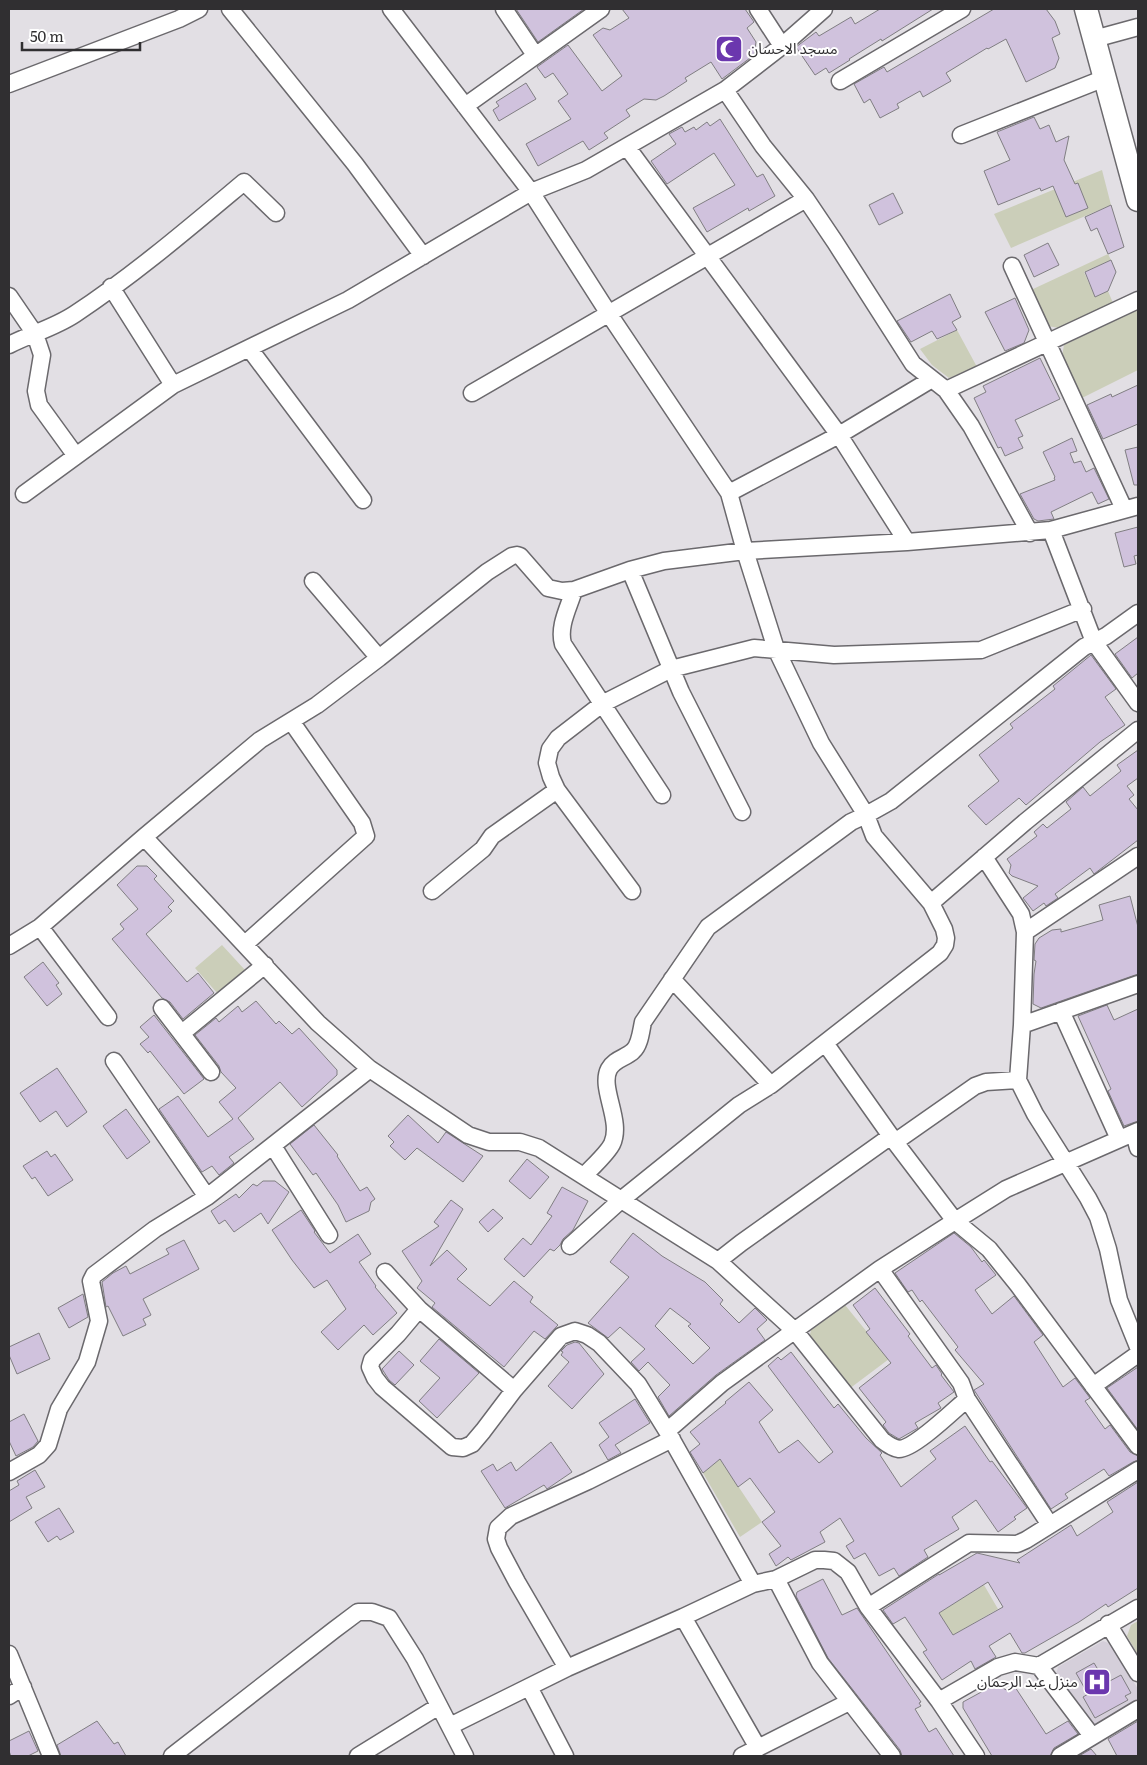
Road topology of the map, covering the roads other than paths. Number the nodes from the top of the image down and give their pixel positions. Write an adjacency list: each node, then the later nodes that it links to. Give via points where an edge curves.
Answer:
1 (199, 9): 16 (street)
2 (230, 9): 25 (street, via 355,164)
3 (391, 9): 18 (street)
4 (504, 9): 13 (street)
5 (601, 9): 13 (street)
6 (758, 9): 12 (street)
7 (824, 9): 12 (street)
8 (962, 9): 15 (street)
9 (1086, 9): 11 (street)
10 (1138, 27): 11 (street)
11 (1094, 39): 14 (street)
12 (782, 46): 17 (street)
13 (535, 55): 18 (street)
14 (1105, 78): 19 (street); 23 (street)
15 (840, 81)
16 (9, 84)
17 (726, 90): 20 (street); 22 (street, via 762,146)
18 (465, 106): 21 (street)
19 (961, 135)
20 (627, 147): 21 (street, via 586,170); 26 (street)
21 (531, 192): 25 (street); 31 (street)
22 (806, 200): 26 (street); 36 (street, via 913,364)
23 (1138, 200)
24 (276, 213): 28 (street, via 244,182)
25 (423, 256): 35 (street, via 348,300)
26 (706, 256): 31 (street); 40 (street)
27 (1012, 266): 33 (street)
28 (112, 287): 32 (street, via 74,315); 37 (street)
29 (9, 296): 32 (street)
30 (1138, 300): 33 (street)
31 (609, 314): 39 (street); 42 (street)
32 (35, 334): 34 (street); 41 (street, via 42,355 36,391 39,405)
33 (1047, 343): 38 (street); 45 (street)
34 (9, 345)
35 (249, 348): 37 (street); 44 (street)
36 (932, 379): 38 (street); 40 (street)
37 (174, 385): 41 (street)
38 (946, 390): 47 (street, via 972,426)
39 (472, 393)
40 (839, 435): 42 (street); 48 (street)
41 (76, 456): 43 (street)
42 (728, 493): 49 (street)
43 (24, 494)
44 (363, 500)
45 (1131, 507): 46 (street)
46 (1051, 530): 47 (street); 53 (street)
47 (1030, 533): 48 (street)
48 (907, 542): 49 (street)
49 (744, 551): 50 (street, via 664,561); 56 (street)
50 (630, 570): 52 (street); 58 (street)
51 (313, 581): 57 (street)
52 (574, 590): 57 (street, via 548,588 517,554 487,572); 60 (street, via 561,637)
53 (1083, 609): 55 (street); 56 (street, via 981,650 834,655)
54 (1138, 613): 55 (street)
55 (1094, 642): 59 (street); 66 (street, via 1084,646 891,801)
56 (776, 649): 58 (street, via 754,648); 66 (street, via 821,743)
57 (379, 658): 61 (street)
58 (671, 669): 60 (street); 65 (street)
59 (1138, 703)
60 (602, 704): 63 (street, via 558,738 550,749 547,763); 64 (street)
61 (291, 721): 67 (street, via 260,740); 75 (street, via 362,823 366,836)
62 (1138, 730): 69 (street)
63 (557, 790): 70 (street, via 492,836 483,850); 71 (street)
64 (662, 795)
65 (742, 812)
66 (866, 816): 72 (street, via 874,836); 78 (street, via 851,822 708,927)
67 (144, 837): 73 (street); 75 (street)
68 (1138, 856): 74 (street)
69 (984, 858): 72 (street); 74 (street, via 1021,914)
70 (432, 891)
71 (632, 891)
72 (931, 904): 85 (street, via 946,938 940,953)
73 (40, 927): 76 (street); 82 (street)
74 (1025, 932): 83 (street)
75 (245, 944): 77 (street)
76 (9, 946)
77 (265, 965): 84 (street); 87 (street, via 318,1022)
78 (672, 979): 90 (street); 95 (street, via 643,1022 634,1051 615,1062 609,1070 607,1078 616,1132 612,1146)
79 (1138, 984): 81 (street)
80 (162, 1008): 84 (street)
81 (1061, 1010): 83 (street); 91 (street)
82 (108, 1018)
83 (1022, 1024): 89 (street)
84 (182, 1033): 88 (street)
85 (825, 1043): 90 (street); 92 (street)
86 (114, 1061): 96 (street)
87 (370, 1069): 93 (street); 95 (street, via 468,1134 489,1142 520,1142 539,1148)
88 (211, 1072)
89 (1018, 1080): 92 (street, via 975,1086); 94 (street)
90 (771, 1085): 97 (street, via 739,1105)
91 (1132, 1138): 94 (street)
92 (893, 1139): 98 (street); 101 (street)
93 (273, 1146): 96 (street); 99 (street)
94 (1065, 1162): 98 (street, via 1006,1189); 106 (street, via 1088,1198 1103,1231 1119,1300)
95 (584, 1176): 97 (street)
96 (207, 1197): 114 (street, via 155,1229 94,1276 91,1281 99,1322 86,1362 59,1409 48,1445 39,1455)
97 (621, 1200): 100 (street); 101 (street)
98 (955, 1221): 102 (street); 108 (street, via 989,1249)
99 (329, 1235)
100 (570, 1246)
101 (718, 1261): 105 (street)
102 (880, 1269): 105 (street); 110 (street, via 961,1383)
103 (385, 1272): 104 (street)
104 (419, 1309): 109 (street); 109 (street, via 372,1360 370,1367 382,1387 434,1432 452,1446 463,1448 472,1444)
105 (795, 1331): 110 (street, via 890,1446 899,1449 912,1445); 111 (street, via 722,1383)
106 (1138, 1347)
107 (1138, 1354): 108 (street)
108 (1093, 1386): 112 (street)
109 (514, 1390): 111 (street, via 561,1336 575,1331 599,1343 638,1384)
110 (967, 1399): 115 (street)
111 (670, 1435): 117 (street); 124 (street, via 580,1485 511,1516 498,1528 496,1539 499,1548)
112 (1138, 1446)
113 (1138, 1470): 115 (street)
114 (9, 1472)
115 (1050, 1525): 118 (street, via 1017,1544 969,1543)
116 (776, 1579): 117 (street); 118 (street, via 815,1560 834,1561 848,1572); 129 (street, via 820,1663)
117 (753, 1584): 120 (street)
118 (868, 1607): 128 (street)
119 (1138, 1608): 121 (street)
120 (683, 1617): 124 (street); 134 (street)
121 (1108, 1624): 123 (street); 125 (street)
122 (9, 1654): 127 (street)
123 (1039, 1666): 128 (street, via 1015,1662 998,1667); 133 (street)
124 (566, 1668): 126 (street)
125 (1138, 1673)
126 (529, 1687): 132 (street); 139 (street)
127 (16, 1692): 135 (street)
128 (939, 1701): 142 (street)
129 (849, 1702): 134 (street); 141 (street)
130 (439, 1706): 132 (street); 136 (street, via 415,1659 388,1618 372,1612 358,1612); 137 (street)
131 (1138, 1709): 133 (street)
132 (450, 1726): 138 (street)
133 (1092, 1736): 143 (street)
134 (758, 1748): 140 (street)
135 (50, 1756)
136 (172, 1756)
137 (358, 1756)
138 (465, 1756)
139 (565, 1756)
140 (742, 1756)
141 (892, 1756)
142 (976, 1756)
143 (1060, 1756)

